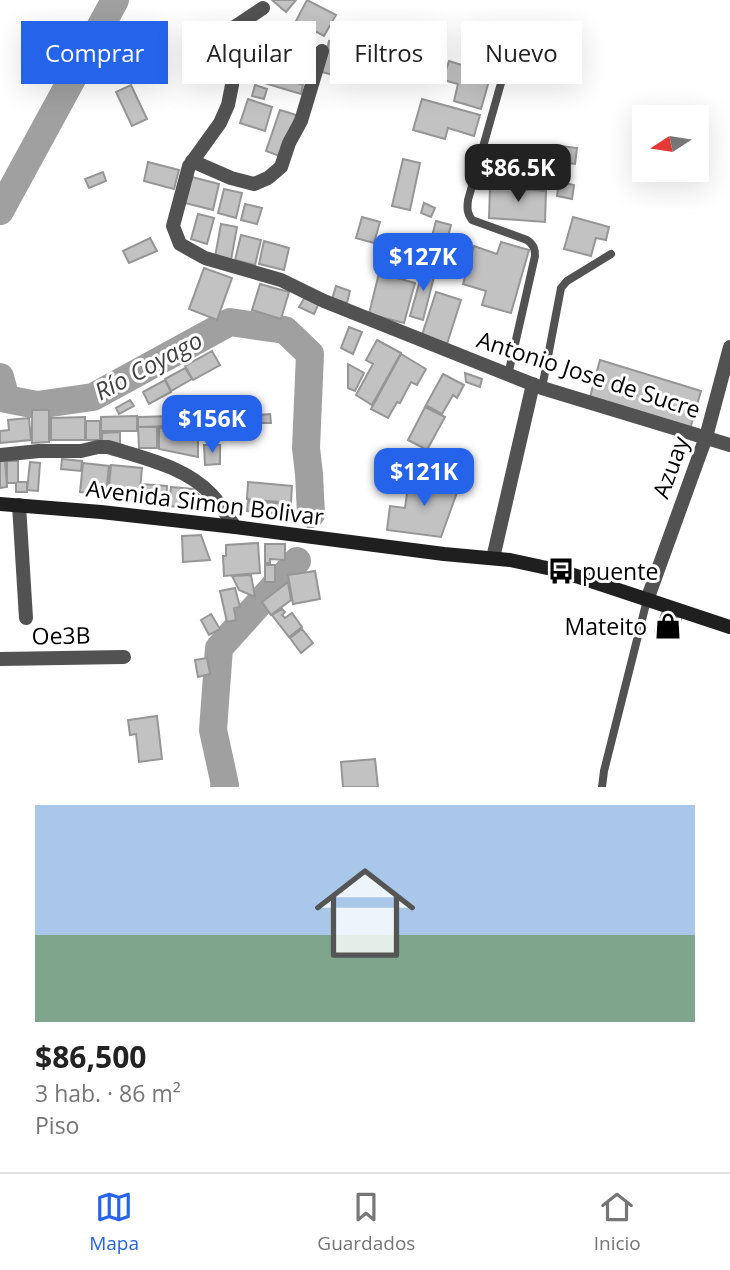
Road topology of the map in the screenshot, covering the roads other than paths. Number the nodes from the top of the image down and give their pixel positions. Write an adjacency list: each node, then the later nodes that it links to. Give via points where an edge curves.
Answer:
1 (263, 8): 4 (street, Antonio Jose de Sucre, via 227,32 224,39 232,85 228,105)
2 (322, 51): 4 (street, via 301,121 281,167 254,184)
3 (501, 84): 7 (lane, via 467,209 472,220 527,240 535,250)
4 (192, 161): 7 (street, Antonio Jose de Sucre, via 173,226 180,244 205,258 281,280)
5 (611, 254): 8 (lane, via 561,288)
6 (730, 347): 9 (street, Azuay)
7 (508, 375): 8 (street, Antonio Jose de Sucre)
8 (537, 386): 9 (street, Antonio Jose de Sucre); 15 (street)
9 (705, 437): 10 (street, Antonio Jose de Sucre); 16 (street, Azuay)
10 (730, 444)
11 (0, 455): 14 (street, via 108,447 192,478 213,496)
12 (0, 504): 13 (main road, Avenida Simon Bolivar)
13 (19, 505): 14 (main road, Avenida Simon Bolivar); 17 (street)
14 (235, 527): 15 (main road, Avenida Simon Bolivar)
15 (493, 558): 16 (main road, Avenida Simon Bolivar, via 561,571)
16 (647, 600): 18 (main road, Avenida Simon Bolivar); 21 (lane)
17 (26, 618)
18 (730, 627)
19 (124, 657): 20 (street, Oe3B)
20 (0, 659)
21 (602, 787)

